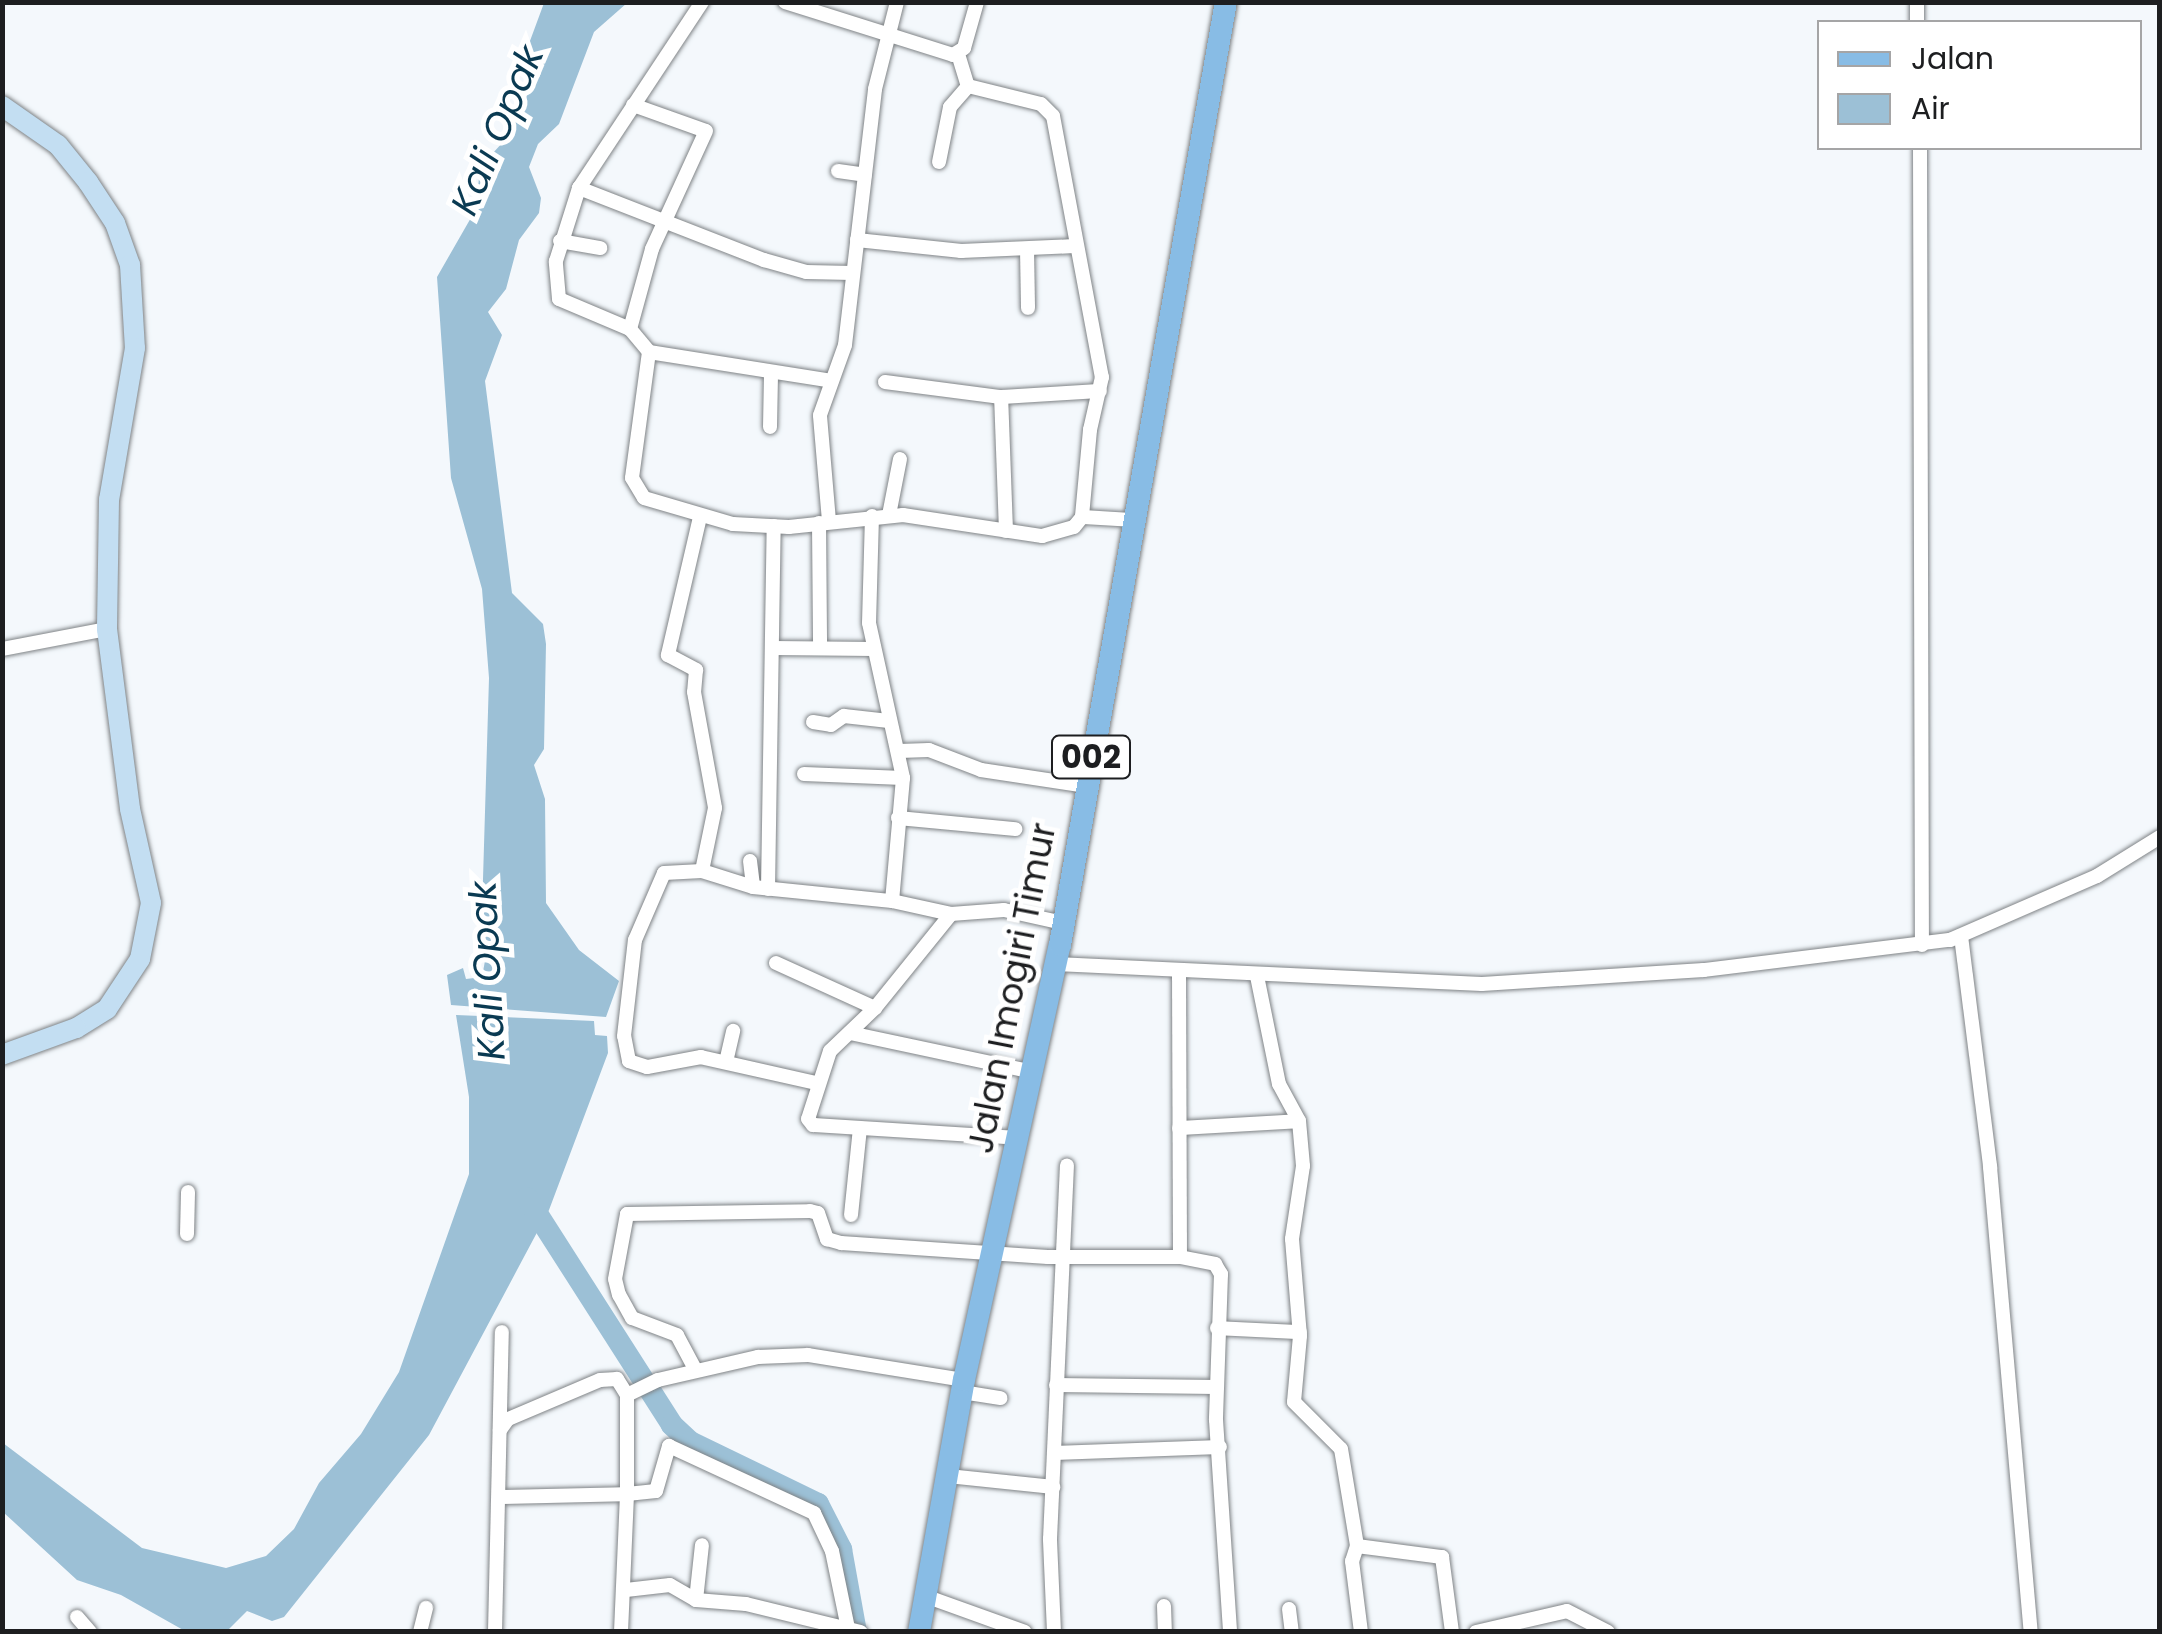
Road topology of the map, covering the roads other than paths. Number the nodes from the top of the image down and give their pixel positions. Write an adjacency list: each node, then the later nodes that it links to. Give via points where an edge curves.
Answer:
1 (702, 2): 9 (street)
2 (785, 2): 6 (street)
3 (897, 2): 6 (street)
4 (978, 2): 7 (street)
5 (1226, 2): 37 (main road, Jalan Imogiri Timur / 002)
6 (888, 32): 7 (street); 14 (street)
7 (958, 54): 8 (street)
8 (968, 86): 12 (street, via 950,107); 19 (street, via 1050,108)
9 (632, 105): 15 (street); 16 (street, via 706,131)
10 (2, 106): 41 (street, via 58,146 88,182 115,222 130,264 135,348 108,500)
11 (1920, 150): 62 (street)
12 (939, 162)
13 (838, 171): 14 (street)
14 (866, 174): 17 (street)
15 (580, 188): 16 (street); 18 (street)
16 (662, 224): 22 (street, via 806,272); 24 (street)
17 (857, 240): 21 (street); 22 (street)
18 (560, 241): 20 (street); 24 (street, via 559,299)
19 (1074, 246): 21 (street); 29 (street)
20 (600, 248)
21 (1026, 250): 23 (street)
22 (852, 273): 27 (street, via 845,345)
23 (1028, 308)
24 (630, 330): 25 (street)
25 (649, 352): 26 (street); 35 (street, via 632,478 644,498)
26 (771, 374): 27 (street); 31 (street)
27 (832, 381): 38 (street, via 819,428)
28 (886, 382): 30 (street)
29 (1100, 391): 30 (street); 36 (street)
30 (1001, 397): 40 (street)
31 (770, 427)
32 (900, 460): 33 (street)
33 (889, 515): 34 (street); 40 (street)
34 (872, 516): 38 (street); 45 (street, via 868,598)
35 (700, 517): 39 (street); 56 (street, via 668,655 696,670 715,808)
36 (1082, 517): 37 (street); 40 (street, via 1060,534)
37 (1132, 520): 51 (main road, Jalan Imogiri Timur / 002)
38 (824, 522): 39 (street); 42 (street)
39 (774, 526): 43 (street)
40 (1006, 531)
41 (107, 629): 44 (street); 70 (street, via 130,809 151,904 140,959 95,1020)
42 (820, 647): 43 (street); 45 (street)
43 (773, 648): 57 (street)
44 (2, 649)
45 (874, 649): 47 (street)
46 (812, 722): 47 (street, via 831,725 844,716)
47 (888, 722): 48 (street)
48 (899, 751): 50 (street); 51 (street, via 930,750 981,770)
49 (804, 774): 50 (street)
50 (903, 778): 52 (street)
51 (1087, 786): 60 (main road, Jalan Imogiri Timur / 002)
52 (898, 818): 53 (street); 58 (street)
53 (1015, 829)
54 (2160, 837): 61 (street, via 2120,865)
55 (750, 861): 57 (street)
56 (702, 871): 57 (street); 71 (street, via 664,874 650,903 635,940 624,1036 636,1066 688,1056)
57 (761, 888): 58 (street)
58 (892, 900): 59 (street)
59 (951, 914): 60 (street, via 1004,910); 67 (street)
60 (1063, 923): 64 (main road, Jalan Imogiri Timur / 002)
61 (1960, 936): 62 (street); 125 (street, via 1990,1167)
62 (1922, 945): 66 (street, via 1538,984)
63 (776, 963): 67 (street)
64 (1056, 964): 65 (street); 72 (main road, Jalan Imogiri Timur / 002)
65 (1179, 971): 66 (street); 76 (street)
66 (1257, 976): 74 (street, via 1279,1084)
67 (875, 1008): 69 (street)
68 (733, 1031): 71 (street)
69 (850, 1033): 72 (street); 73 (street, via 830,1051)
70 (2, 1055)
71 (726, 1062): 73 (street)
72 (1034, 1072): 77 (main road, Jalan Imogiri Timur / 002)
73 (816, 1083): 75 (street, via 809,1123)
74 (1298, 1122): 76 (street); 87 (street, via 1302,1199 1294,1210 1292,1239)
75 (860, 1128): 77 (street); 80 (street)
76 (1180, 1128): 83 (street)
77 (1019, 1138): 82 (main road, Jalan Imogiri Timur / 002)
78 (1067, 1165): 84 (street)
79 (188, 1192): 81 (street)
80 (852, 1215)
81 (187, 1234)
82 (996, 1254): 84 (street); 88 (street, via 834,1242 810,1211 627,1214 615,1279 619,1294 632,1318 676,1335); 90 (main road, Jalan Imogiri Timur / 002)
83 (1180, 1256): 84 (street); 85 (street, via 1218,1266)
84 (1061, 1257): 89 (street)
85 (1216, 1328): 87 (street); 91 (street)
86 (502, 1332): 94 (street)
87 (1300, 1332): 102 (street, via 1294,1402 1341,1448)
88 (696, 1369): 90 (street, via 808,1355); 92 (street)
89 (1056, 1385): 91 (street); 96 (street)
90 (963, 1386): 93 (street); 97 (main road, Jalan Imogiri Timur / 002)
91 (1216, 1387): 95 (street)
92 (631, 1393): 94 (street, via 617,1378 600,1380 508,1419); 99 (street)
93 (1002, 1398)
94 (500, 1430): 100 (street)
95 (1220, 1447): 96 (street); 119 (street)
96 (1054, 1454): 98 (street)
97 (948, 1476): 98 (street); 104 (main road, Jalan Imogiri Timur / 002)
98 (1053, 1487): 117 (street)
99 (627, 1494): 100 (street); 103 (street); 110 (street, via 656,1490 669,1446 814,1513)
100 (499, 1497): 113 (street)
101 (702, 1545): 105 (street)
102 (1357, 1546): 121 (street, via 1352,1560); 122 (street, via 1438,1553)
103 (626, 1590): 105 (street, via 670,1585); 114 (street)
104 (925, 1596): 115 (main road, Jalan Imogiri Timur / 002); 116 (street)
105 (696, 1600): 110 (street, via 746,1604)
106 (1164, 1606): 118 (street)
107 (426, 1608): 112 (street)
108 (1289, 1609): 120 (street)
109 (77, 1618): 111 (street)
110 (855, 1630)
111 (90, 1632)
112 (420, 1632)
113 (496, 1632)
114 (621, 1632)
115 (919, 1632)
116 (1025, 1632)
117 (1054, 1632)
118 (1165, 1632)
119 (1230, 1632)
120 (1292, 1632)
121 (1361, 1632)
122 (1452, 1632)
123 (1476, 1632): 124 (street, via 1567,1611)
124 (1608, 1632)
125 (2031, 1632)

